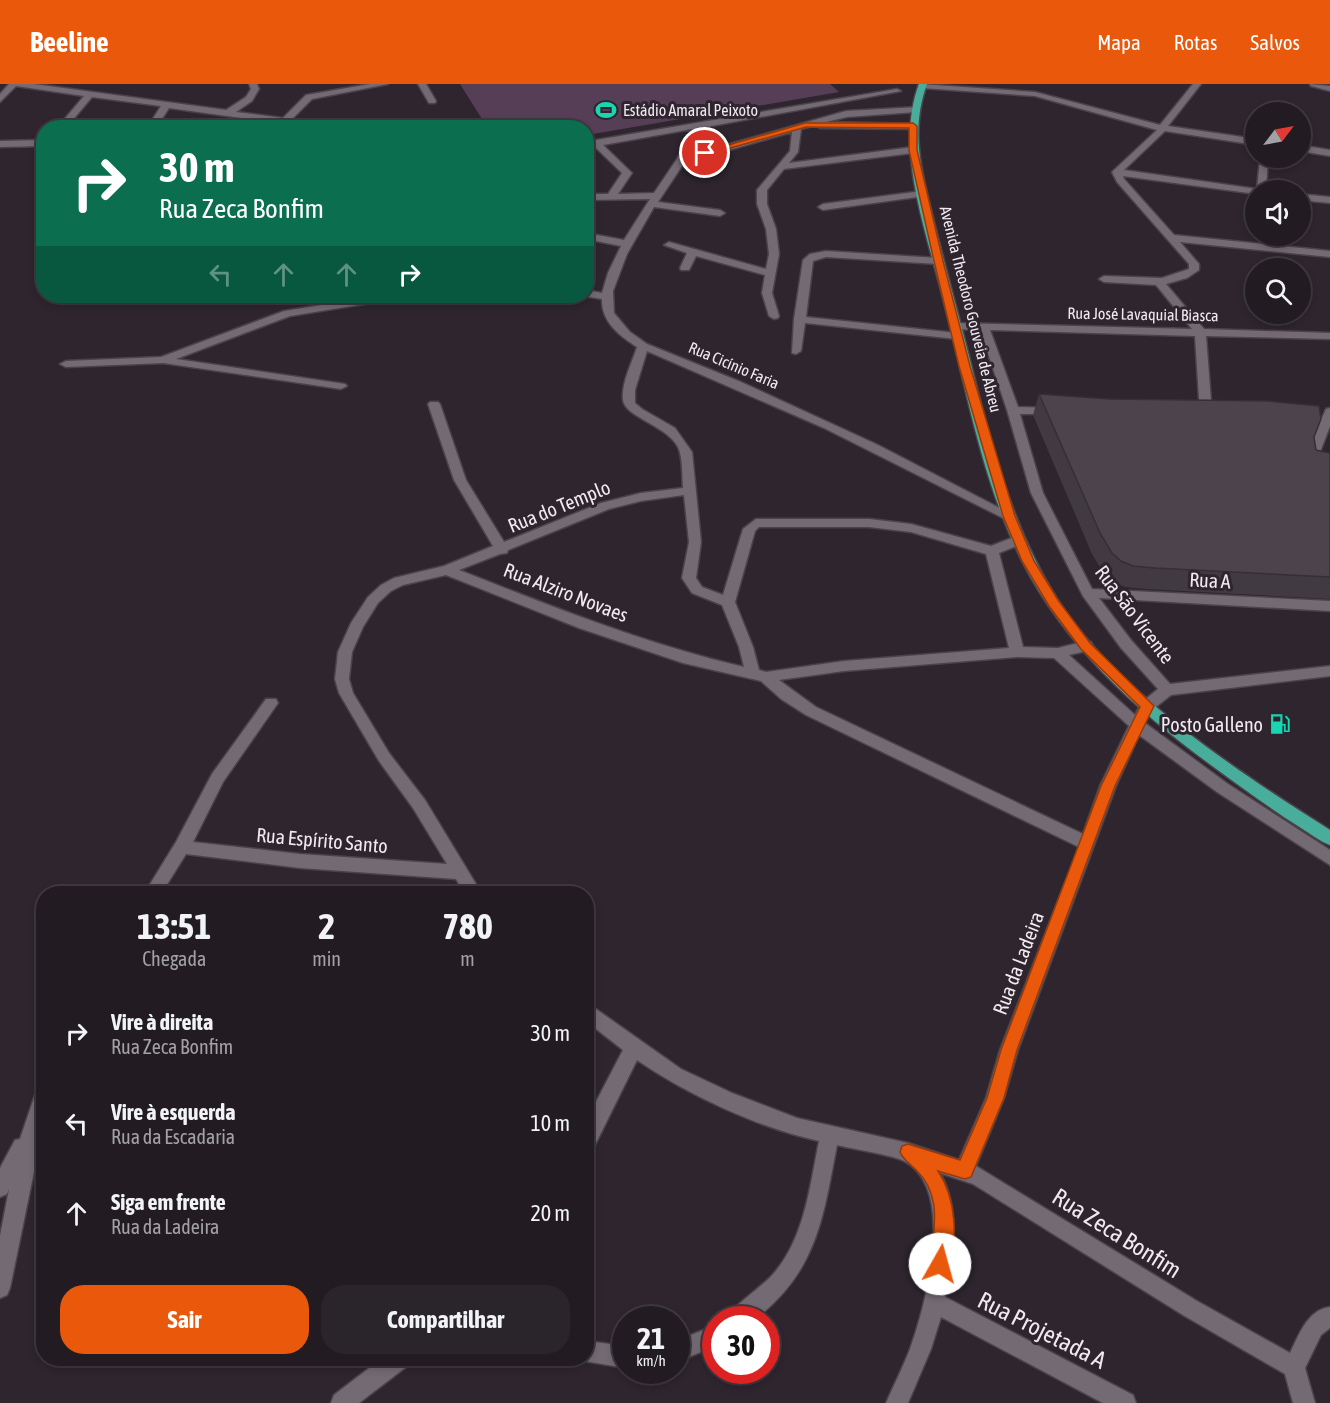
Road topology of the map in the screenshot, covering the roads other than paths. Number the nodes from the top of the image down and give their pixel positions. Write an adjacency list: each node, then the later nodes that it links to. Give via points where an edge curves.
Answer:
1 (15, 84): 12 (street); 13 (street)
2 (384, 84): 8 (street)
3 (422, 84): 14 (street)
4 (1197, 84): 25 (street)
5 (1314, 84): 10 (street)
6 (923, 85): 9 (street); 16 (main road, Avenida Theodoro Gouveia de Abreu)
7 (254, 86): 17 (street, via 249,99)
8 (343, 87): 21 (street, via 301,103)
9 (993, 88): 25 (street, via 1035,94)
10 (1330, 89)
11 (897, 91): 22 (street)
12 (90, 94): 15 (street); 18 (street)
13 (0, 99)
14 (432, 101)
15 (165, 105): 17 (street); 19 (street)
16 (916, 109): 23 (street, via 846,114); 24 (main road, Avenida Theodoro Gouveia de Abreu)
17 (228, 114): 20 (street)
18 (68, 120)
19 (156, 120)
20 (260, 120)
21 (286, 120)
22 (698, 126): 28 (street); 34 (street)
23 (801, 126): 24 (street); 34 (street); 35 (street, via 794,152)
24 (913, 126): 31 (main road, Avenida Theodoro Gouveia de Abreu)
25 (1161, 128): 26 (street); 36 (street)
26 (1245, 140)
27 (36, 143): 29 (street)
28 (594, 143)
29 (0, 144)
30 (594, 146): 39 (street, via 627,173)
31 (913, 150): 35 (street); 38 (main road, Avenida Theodoro Gouveia de Abreu)
32 (1311, 150): 33 (street)
33 (1330, 153)
34 (680, 161): 42 (street)
35 (783, 166): 56 (street, via 762,190 774,254)
36 (1117, 172): 37 (street); 47 (street)
37 (1245, 190)
38 (922, 194): 44 (street); 54 (main road, Avenida Theodoro Gouveia de Abreu)
39 (611, 196): 40 (street); 42 (street)
40 (594, 197)
41 (1311, 198): 43 (street)
42 (654, 200): 45 (street); 48 (street)
43 (1330, 200)
44 (823, 207)
45 (720, 213)
46 (594, 238): 48 (street)
47 (1172, 238): 52 (street); 58 (street, via 1194,264 1194,270)
48 (628, 244): 60 (street, via 609,280)
49 (669, 245): 51 (street)
50 (1261, 246): 52 (street)
51 (693, 252): 55 (street); 56 (street)
52 (1261, 253): 53 (street)
53 (1330, 255)
54 (938, 261): 63 (street, via 814,256 808,260); 65 (main road, Avenida Theodoro Gouveia de Abreu)
55 (685, 268)
56 (769, 273): 62 (street, via 767,293)
57 (1104, 279): 58 (street)
58 (1160, 283): 66 (street)
59 (594, 295): 60 (street)
60 (607, 297): 68 (street, Rua Cicínio Faria, via 612,320)
61 (354, 303): 70 (street, via 279,316)
62 (774, 316)
63 (799, 319): 65 (street, Rua José Lavaquial Biasca); 69 (street)
64 (984, 327): 65 (street, Rua José Lavaquial Biasca); 66 (street, Rua José Lavaquial Biasca); 74 (street, Rua São Vicente)
65 (956, 331): 81 (main road, Avenida Theodoro Gouveia de Abreu)
66 (1200, 332): 67 (street, Rua José Lavaquial Biasca); 76 (street)
67 (1330, 336)
68 (643, 346): 80 (street, via 629,390 629,403 639,414 668,428 682,443); 81 (street, Rua Cicínio Faria, via 789,406)
69 (796, 351)
70 (163, 360): 71 (street); 72 (street)
71 (66, 364)
72 (341, 386)
73 (434, 404): 83 (street, via 460,480)
74 (1013, 410): 75 (street); 86 (street, Rua São Vicente, via 1037,493)
75 (1070, 411)
76 (1206, 414)
77 (1329, 416): 78 (street); 79 (street)
78 (1294, 418)
79 (1311, 460)
80 (688, 491): 83 (street, Rua do Templo, via 605,506); 87 (street, via 695,542 689,578 697,590)
81 (1009, 516): 82 (main road, Avenida Theodoro Gouveia de Abreu)
82 (1019, 540): 84 (street); 89 (main road, Avenida Theodoro Gouveia de Abreu, via 1053,603)
83 (502, 550): 85 (street, Rua do Templo)
84 (992, 551): 87 (street, via 911,528 869,523 762,521 749,529); 90 (street)
85 (447, 570): 93 (street, Rua Alziro Novaes, via 584,625 683,658); 102 (street, via 399,581 373,600 345,652 342,679 378,749 419,804)
86 (1088, 594): 88 (street, Rua A); 94 (street, Rua São Vicente)
87 (728, 602): 93 (street)
88 (1330, 606)
89 (1086, 646): 91 (street, Rua Alziro Novaes); 96 (main road, Avenida Theodoro Gouveia de Abreu)
90 (1017, 652): 91 (street, Rua Alziro Novaes); 93 (street, Rua Alziro Novaes)
91 (1058, 653): 97 (street)
92 (1330, 671): 94 (street)
93 (759, 676): 99 (street, via 811,711)
94 (1167, 690): 96 (street, Rua São Vicente)
95 (271, 703): 100 (street, via 217,778)
96 (1148, 706): 97 (street, Rua São Vicente); 98 (main road, Avenida Theodoro Gouveia de Abreu, via 1215,759)
97 (1137, 724): 99 (street, Rua São Vicente, via 1108,786); 101 (street, via 1180,759)
98 (1330, 838)
99 (1088, 844): 114 (street, Rua da Ladeira)
100 (182, 848): 102 (street, Rua Espírito Santo); 103 (street)
101 (1330, 858)
102 (460, 872): 106 (street)
103 (165, 875): 104 (street); 105 (street)
104 (157, 886)
105 (167, 886)
106 (469, 886)
107 (594, 1016): 108 (street)
108 (634, 1048): 110 (street); 112 (street, via 675,1075 726,1099 797,1127)
109 (36, 1117): 111 (street)
110 (594, 1126)
111 (30, 1134): 115 (street); 116 (street)
112 (830, 1135): 113 (street); 118 (street, via 795,1263 774,1290)
113 (908, 1152): 114 (street, Rua Zeca Bonfim); 117 (street, via 926,1168 943,1202 945,1224)
114 (965, 1170): 123 (street, Rua Zeca Bonfim)
115 (0, 1187)
116 (0, 1288)
117 (935, 1303): 125 (street, via 916,1364); 126 (street, Rua Projetada A)
118 (754, 1306)
119 (1330, 1317): 123 (street, via 1314,1328)
120 (594, 1353): 121 (street)
121 (612, 1355)
122 (389, 1366): 124 (street)
123 (1294, 1367): 127 (street)
124 (342, 1403)
125 (897, 1403)
126 (1125, 1403)
127 (1304, 1403)

